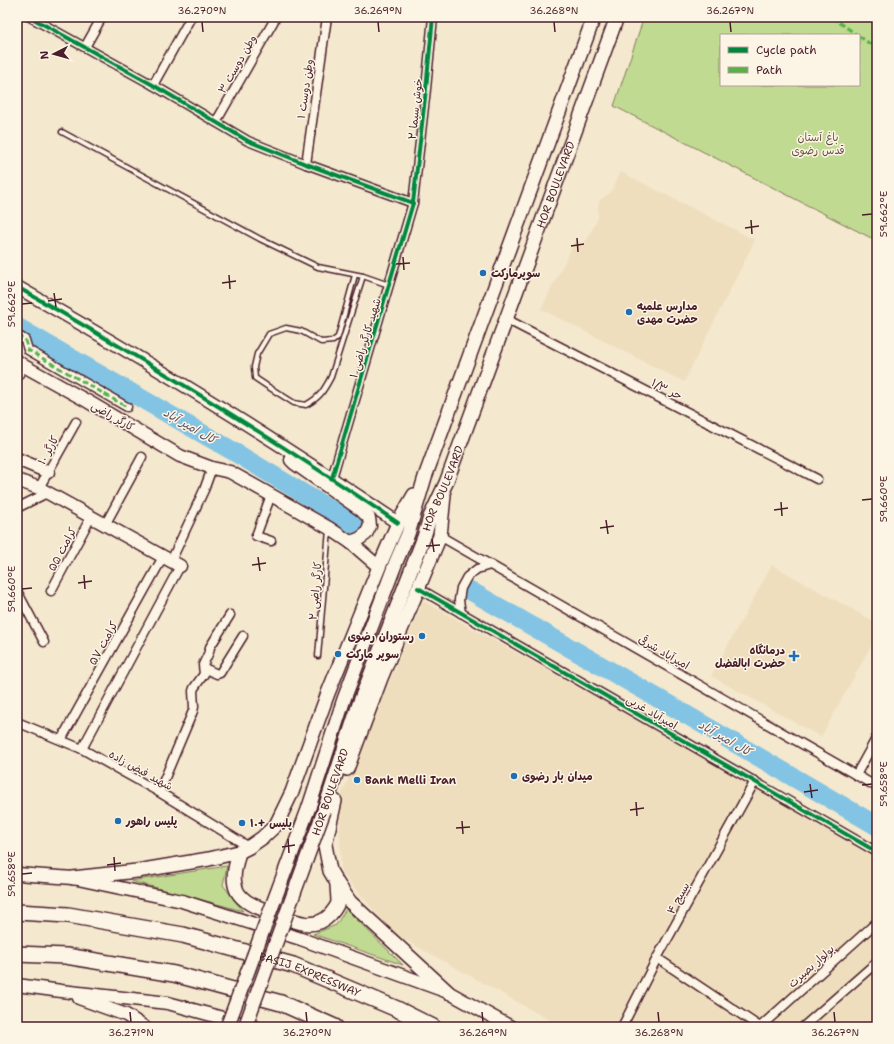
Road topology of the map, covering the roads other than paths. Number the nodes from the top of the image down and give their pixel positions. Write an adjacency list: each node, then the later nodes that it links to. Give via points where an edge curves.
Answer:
1 (30, 17): 9 (street)
2 (102, 17): 9 (street)
3 (191, 17): 10 (street)
4 (276, 17): 11 (street, وطن دوست ۳)
5 (327, 17): 13 (street, وطن دوست ۱)
6 (433, 17): 14 (street, خوش سیما ۲)
7 (594, 17): 30 (main road, HOR BOULEVARD)
8 (617, 17): 19 (main road, HOR BOULEVARD)
9 (85, 47): 10 (street)
10 (153, 85): 11 (street)
11 (216, 122): 13 (street, via 248,141)
12 (62, 132): 15 (lane, via 260,239 318,267)
13 (306, 164): 14 (street)
14 (413, 203): 17 (street, شهید کارگر راضی ۱)
15 (355, 274): 16 (lane); 16 (lane, via 338,337 333,341 322,342 301,331 286,328 269,334 257,354 255,378 294,403 306,405 315,400 331,377)
16 (363, 276): 17 (lane)
17 (390, 285): 31 (street, شهید کارگر راضی ۱)
18 (17, 288): 25 (street, via 98,334)
19 (506, 319): 32 (street, حر ۱/۳); 34 (main road, HOR BOULEVARD)
20 (17, 335): 23 (street, via 25,340 28,350)
21 (20, 364): 22 (street); 28 (street, کارگر راضی, via 180,456)
22 (17, 377)
23 (127, 408)
24 (76, 422): 29 (street, کارگر ۱۰)
25 (268, 438): 31 (street); 44 (street, via 294,463 369,518 370,526 366,534)
26 (142, 457): 40 (street)
27 (17, 459): 29 (street)
28 (212, 468): 36 (street, کارگر راضی, via 230,472); 45 (street)
29 (48, 472): 35 (street, کارگر ۱۰)
30 (425, 477): 39 (main road); 79 (main road, HOR BOULEVARD, bridge, via 408,534 344,699 309,807)
31 (332, 478): 39 (street)
32 (817, 479)
33 (17, 480): 35 (street)
34 (446, 483): 42 (main road); 80 (main road, HOR BOULEVARD, bridge, via 430,517 359,704 324,811)
35 (43, 490): 37 (street); 38 (street)
36 (271, 495): 41 (street, کارگر راضی); 43 (street, via 256,536)
37 (17, 508)
38 (92, 517): 40 (street); 50 (street, کرامت ۵۵)
39 (398, 523): 47 (main road)
40 (106, 525): 45 (street)
41 (329, 528): 44 (street, کارگر راضی); 55 (lane, کارگر راضی ۲)
42 (440, 536): 46 (street, امیرآباد شرقی); 48 (main road)
43 (271, 541)
44 (350, 542): 47 (street, کارگر راضی)
45 (172, 561): 59 (street, کرامت ۵۷); 60 (street)
46 (490, 565): 51 (street, via 477,569 467,577 461,588); 61 (street, امیرآباد شرقی)
47 (379, 567): 65 (main road, via 328,693 292,792 276,825)
48 (418, 588): 51 (street, امیرآباد غربی); 69 (main road, via 334,804 325,845 330,871)
49 (17, 590): 54 (street)
50 (51, 591)
51 (461, 613): 62 (street, امیرآباد غربی)
52 (230, 615): 56 (street, via 210,647)
53 (243, 636): 56 (street, via 220,673)
54 (44, 642)
55 (318, 656)
56 (204, 668): 64 (street, via 204,674 193,691 193,711)
57 (17, 722): 59 (street, شهید فیض زاده)
58 (877, 737): 61 (street)
59 (61, 740): 60 (street, شهید فیض زاده)
60 (82, 749): 64 (street, شهید فیض زاده)
61 (856, 775): 63 (street, امیرآباد شرقی)
62 (755, 781): 66 (street, امیرآباد غربی); 73 (street, بسیج ۴)
63 (877, 787)
64 (160, 792): 65 (street, شهید فیض زاده)
65 (244, 850): 68 (main road, via 209,859 137,871); 69 (main road, via 235,869 235,885 238,892 254,906 293,921 318,923 328,917 338,902)
66 (877, 852)
67 (17, 874): 68 (street)
68 (73, 878): 77 (street, via 182,901 301,939)
69 (337, 883): 77 (main road, via 350,902)
70 (17, 912): 83 (highway, BASIJ EXPRESSWAY, via 68,915 183,935 293,965)
71 (877, 922): 86 (street, بولوار بصیرت)
72 (17, 954): 82 (highway, via 66,956 174,974 281,1003)
73 (657, 958): 85 (street, بسیج ۴); 86 (street)
74 (877, 962): 87 (street)
75 (17, 985): 76 (street)
76 (61, 991): 78 (street, via 126,1015); 81 (street, via 168,1003)
77 (448, 992): 84 (street)
78 (144, 1027)
79 (227, 1027)
80 (245, 1027)
81 (255, 1027)
82 (335, 1027)
83 (433, 1027)
84 (511, 1027)
85 (622, 1027)
86 (760, 1027)
87 (803, 1027)

